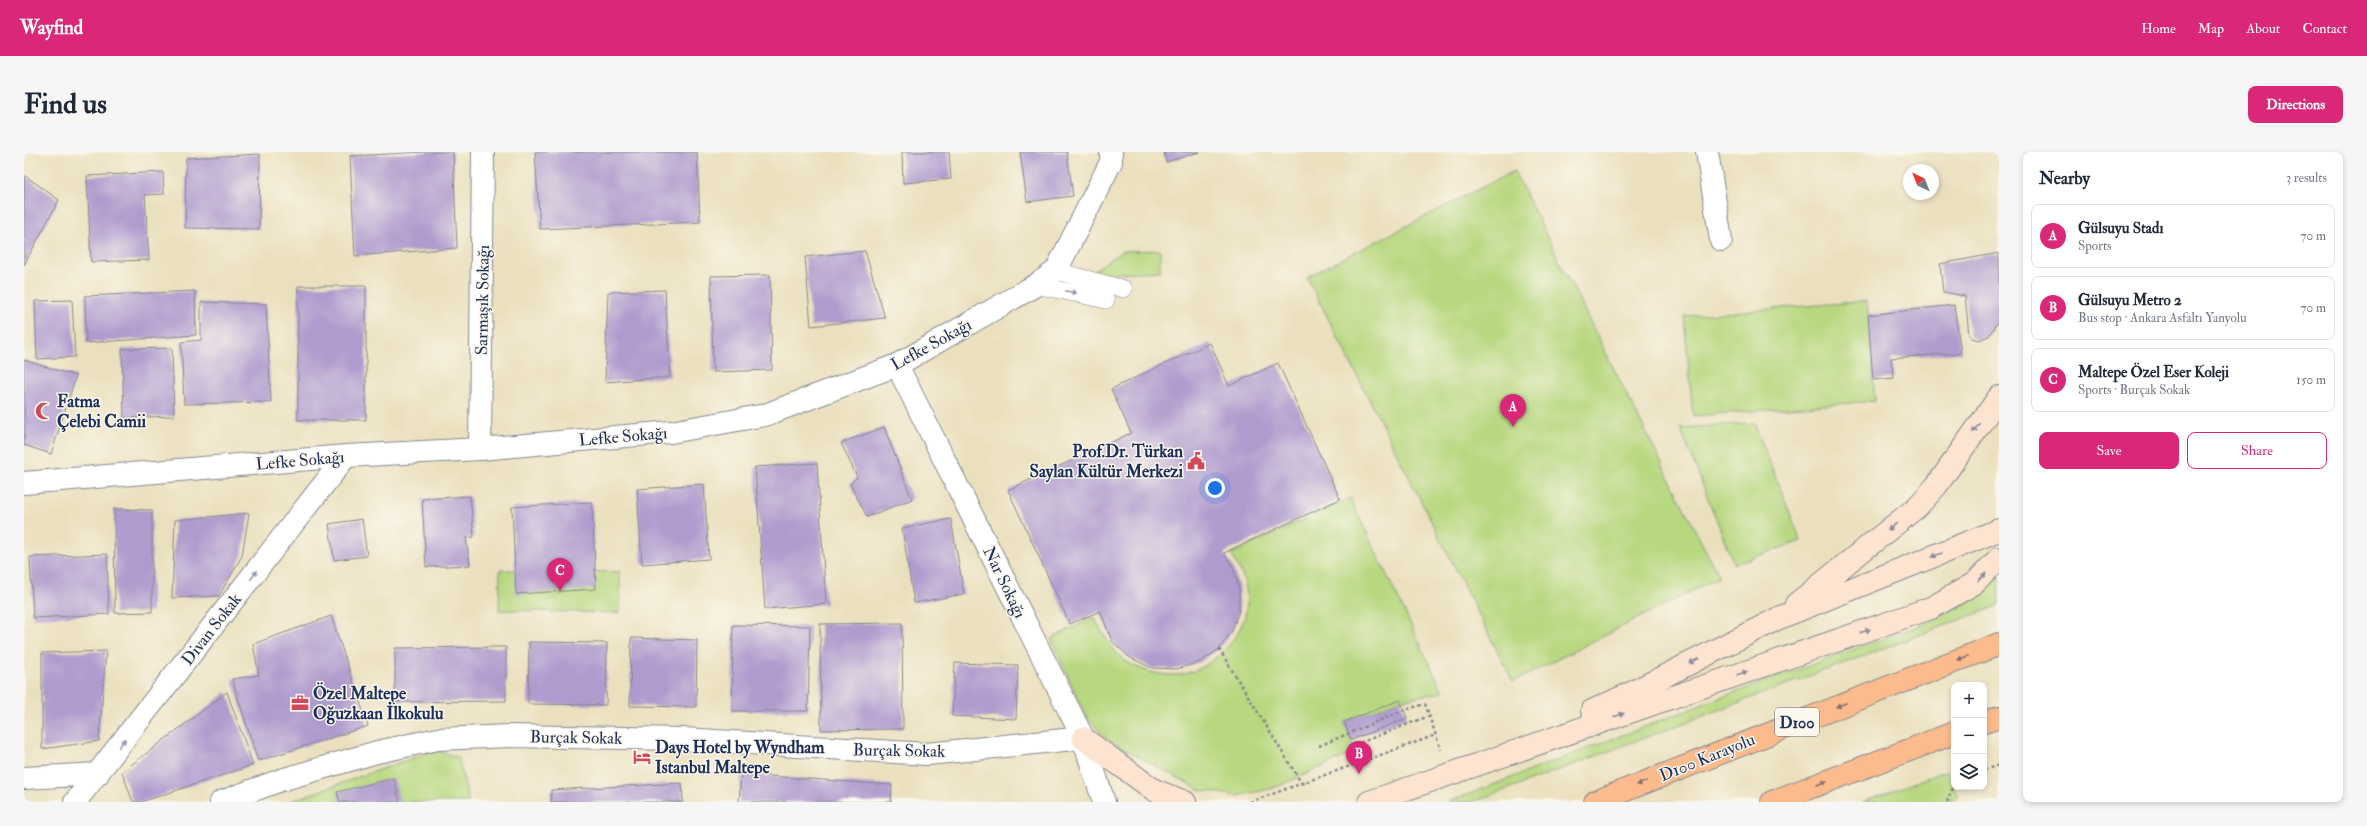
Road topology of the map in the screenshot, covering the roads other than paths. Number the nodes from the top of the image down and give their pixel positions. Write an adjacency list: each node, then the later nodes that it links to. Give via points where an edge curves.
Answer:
1 (484, 152): 11 (street, Sarmaşık Sokağı)
2 (1111, 152): 5 (street, Lefke Sokağı, via 1111,162)
3 (1707, 152): 4 (street)
4 (1721, 240)
5 (1056, 271): 6 (street, Lefke Sokağı); 7 (lane)
6 (1036, 285): 8 (lane, one-way to 8); 9 (street, Lefke Sokağı)
7 (1124, 288)
8 (1106, 300)
9 (897, 365): 11 (street, Lefke Sokağı, via 765,415 671,432); 21 (street, Nar Sokağı)
10 (1999, 397): 16 (main road, one-way to 16, via 1937,485 1917,507)
11 (480, 449): 12 (street, Lefke Sokağı)
12 (346, 456): 13 (street, Lefke Sokağı); 23 (street, Divan Sokak, one-way to 12)
13 (24, 483)
14 (1999, 530): 16 (main road, one-way to 16)
15 (1999, 558): 22 (main road, one-way to 15, via 1931,608 1976,583)
16 (1779, 618): 22 (main road, one-way to 22, via 1631,693)
17 (1999, 644): 31 (highway, D100 Karayolu / D100, one-way to 31)
18 (1999, 717): 19 (highway)
19 (1987, 721)
20 (1951, 734): 32 (highway, one-way to 20)
21 (1083, 738): 25 (main road); 27 (street, Burçak Sokak, via 927,754 684,739 509,736 438,739 370,754 281,780); 28 (street, Nar Sokağı)
22 (1449, 773): 30 (main road)
23 (98, 774): 24 (street); 26 (street, Divan Sokak)
24 (24, 778)
25 (1156, 796): 29 (main road)
26 (75, 802)
27 (221, 802)
28 (1104, 802)
29 (1185, 802)
30 (1369, 802)
31 (1595, 802)
32 (1772, 802)

